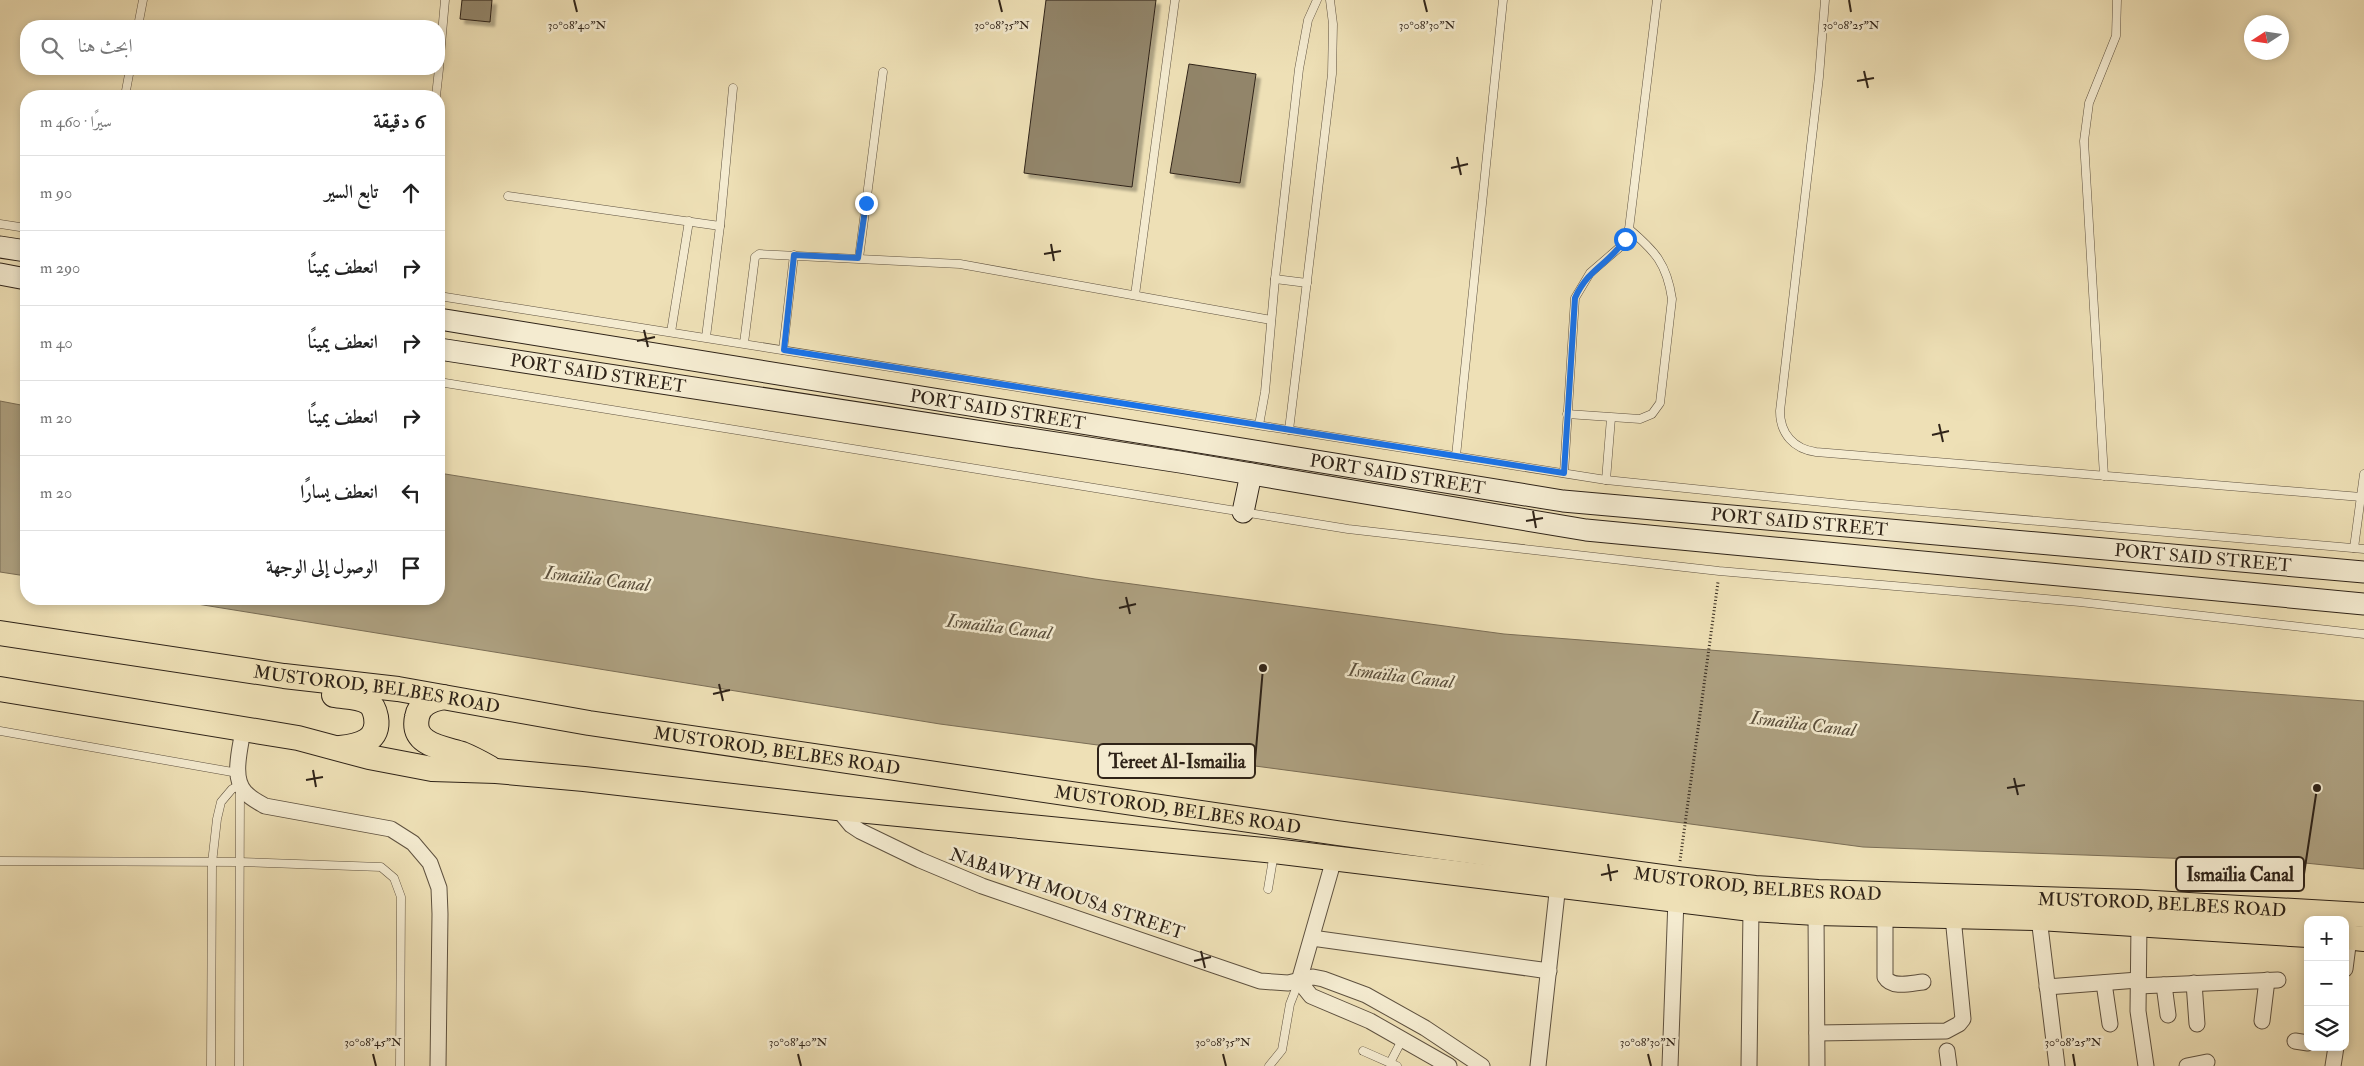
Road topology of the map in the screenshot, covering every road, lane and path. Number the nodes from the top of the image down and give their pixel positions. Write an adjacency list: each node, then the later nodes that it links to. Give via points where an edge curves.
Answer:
1 (143, 0): 10 (lane)
2 (445, 0): 11 (lane)
3 (1175, 0): 32 (lane)
4 (1317, 0): 30 (lane, via 1302,44)
5 (1330, 0): 31 (lane, via 1332,74)
6 (1503, 0): 46 (lane)
7 (1657, 0): 23 (lane)
8 (1825, 0): 50 (lane, via 1780,411 1787,436 1800,448 1816,452)
9 (2118, 0): 50 (lane, via 2116,36 2089,103 2084,141)
10 (139, 20)
11 (443, 20)
12 (883, 72): 27 (lane)
13 (129, 75): 16 (lane)
14 (438, 75): 17 (lane)
15 (733, 88): 21 (lane)
16 (126, 90)
17 (437, 90)
18 (508, 196): 19 (lane)
19 (689, 221): 21 (lane); 36 (lane)
20 (0, 224): 22 (lane)
21 (720, 226): 37 (lane)
22 (20, 227)
23 (1629, 229): 42 (lane, via 1620,247 1590,273 1575,298); 43 (lane, via 1653,249 1666,273 1672,299 1657,409 1640,419)
24 (0, 247): 25 (main road)
25 (20, 250)
26 (794, 255): 27 (lane); 38 (lane, via 759,254 755,257); 40 (lane)
27 (858, 258): 32 (lane, via 960,264)
28 (0, 274): 29 (main road)
29 (20, 278)
30 (1275, 279): 31 (lane); 35 (lane)
31 (1307, 283): 45 (lane)
32 (1135, 295): 35 (lane)
33 (445, 297): 36 (lane)
34 (445, 319): 57 (main road, PORT SAID STREET, via 1562,501)
35 (1271, 320): 44 (lane)
36 (671, 332): 37 (lane)
37 (706, 338): 38 (lane)
38 (744, 344): 40 (lane)
39 (445, 350): 48 (main road, PORT SAID STREET)
40 (784, 350): 44 (lane)
41 (445, 383): 53 (lane)
42 (1567, 414): 43 (lane); 47 (lane)
43 (1611, 418): 51 (lane)
44 (1259, 425): 45 (lane)
45 (1288, 430): 46 (lane)
46 (1456, 456): 47 (lane)
47 (1564, 473): 51 (lane)
48 (1251, 474): 53 (main road); 58 (main road, PORT SAID STREET, via 1625,534)
49 (2364, 474): 52 (lane)
50 (2104, 476): 52 (lane)
51 (1606, 480): 54 (lane, via 1852,506)
52 (2361, 497): 54 (lane)
53 (1243, 512): 56 (lane, via 1348,529)
54 (2354, 548): 55 (lane)
55 (2364, 549)
56 (1719, 571): 60 (lane, via 2080,602); 70 (path)
57 (2364, 572)
58 (2364, 604)
59 (0, 633): 61 (main road, MUSTOROD, BELBES ROAD)
60 (2364, 634)
61 (284, 676): 63 (main road, MUSTOROD, BELBES ROAD, via 350,682); 66 (main road, via 318,691 370,704 377,722 369,740)
62 (0, 689): 64 (main road, MUSTOROD, BELBES ROAD)
63 (443, 697): 67 (main road, via 422,706 417,714 418,733 433,746 466,756); 82 (main road, MUSTOROD, BELBES ROAD, via 589,723 1288,826 1755,888 2137,902)
64 (242, 729): 66 (main road, MUSTOROD, BELBES ROAD); 68 (street)
65 (0, 732): 68 (lane)
66 (340, 748): 67 (main road, MUSTOROD, BELBES ROAD, via 432,769)
67 (496, 771): 69 (main road, MUSTOROD, BELBES ROAD)
68 (239, 779): 74 (lane); 75 (lane, via 218,810); 111 (street, via 245,792 265,806 391,829 413,843 430,863 439,888)
69 (837, 808): 71 (main road, MUSTOROD, BELBES ROAD); 91 (street, NABAWYH MOUSA STREET, via 860,831 982,886 1260,981)
70 (1683, 846)
71 (1274, 851): 72 (main road, MUSTOROD, BELBES ROAD); 77 (lane)
72 (1334, 859): 76 (main road, MUSTOROD, BELBES ROAD); 87 (street)
73 (0, 861): 75 (lane)
74 (240, 862): 75 (lane); 109 (lane); 110 (lane, via 375,866 391,873 400,890 402,905)
75 (212, 863): 108 (lane)
76 (1558, 884): 78 (main road, MUSTOROD, BELBES ROAD); 90 (street)
77 (1268, 889)
78 (1676, 900): 79 (main road, MUSTOROD, BELBES ROAD); 116 (street)
79 (1751, 909): 80 (main road, MUSTOROD, BELBES ROAD); 117 (street)
80 (1816, 913): 81 (main road, MUSTOROD, BELBES ROAD); 102 (street)
81 (1885, 915): 83 (main road, MUSTOROD, BELBES ROAD); 92 (street, via 1885,977 1894,984)
82 (2364, 915)
83 (1953, 917): 84 (main road, MUSTOROD, BELBES ROAD); 102 (street, via 1963,1019 1958,1024 1946,1031)
84 (2038, 918): 85 (main road, MUSTOROD, BELBES ROAD); 97 (street)
85 (2139, 924): 86 (main road, MUSTOROD, BELBES ROAD); 94 (street)
86 (2304, 935)
87 (1312, 938): 90 (street); 91 (street)
88 (2353, 938): 89 (street)
89 (2347, 961)
90 (1549, 971): 115 (street)
91 (1299, 981): 103 (street, via 1311,996); 112 (lane, via 1290,1004 1282,1050); 114 (street, NABAWYH MOUSA STREET, via 1313,977 1323,979 1366,996 1425,1028)
92 (1923, 982)
93 (2104, 983): 94 (street); 97 (street); 100 (street)
94 (2138, 983): 95 (street); 120 (street)
95 (2164, 984): 96 (street); 98 (street)
96 (2194, 984): 99 (street, via 2272,980); 101 (street)
97 (2047, 987): 119 (street)
98 (2168, 1015)
99 (2262, 1020)
100 (2110, 1024)
101 (2198, 1024)
102 (1816, 1033): 118 (street)
103 (1403, 1038): 107 (lane); 113 (street)
104 (1363, 1051): 107 (lane)
105 (2335, 1051): 122 (street)
106 (2206, 1062): 121 (street)
107 (1394, 1065)
108 (211, 1066)
109 (239, 1066)
110 (400, 1066)
111 (438, 1066)
112 (1268, 1066)
113 (1449, 1066)
114 (1482, 1066)
115 (1538, 1066)
116 (1670, 1066)
117 (1749, 1066)
118 (1817, 1066)
119 (2057, 1066)
120 (2146, 1066)
121 (2187, 1066)
122 (2333, 1066)

